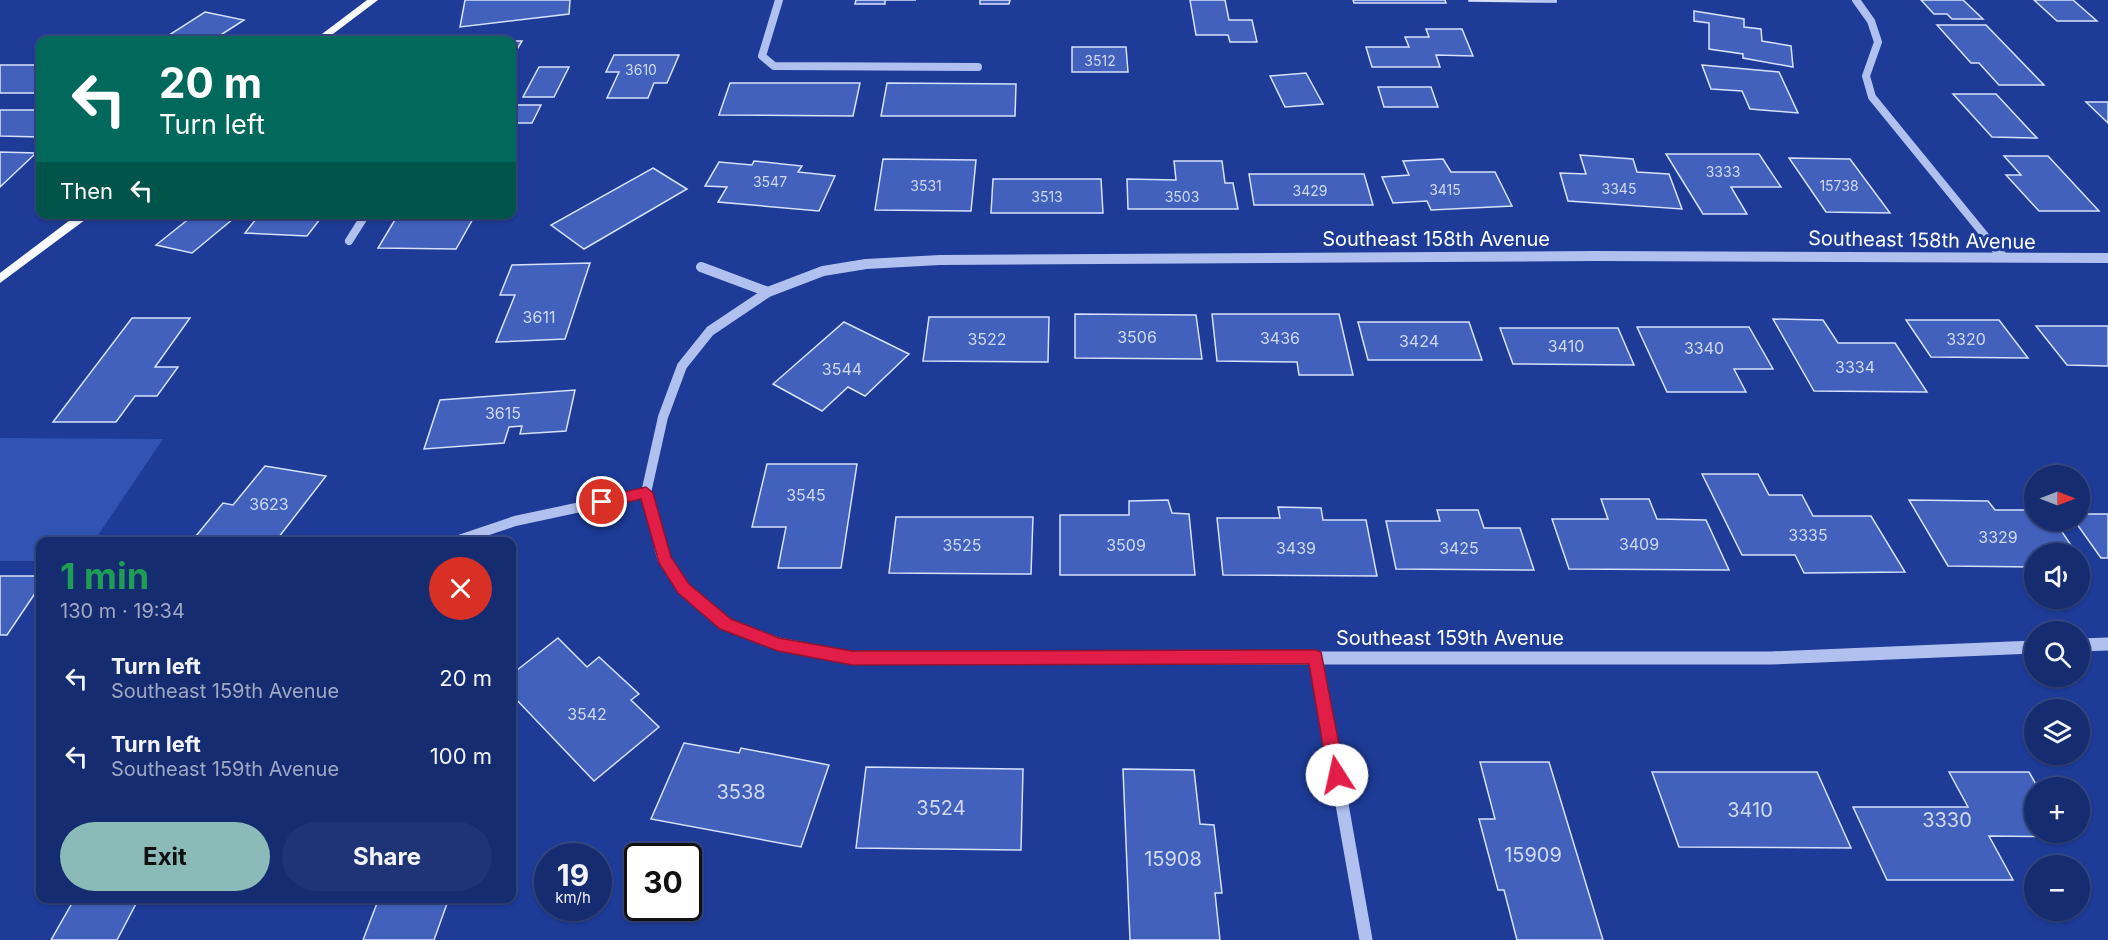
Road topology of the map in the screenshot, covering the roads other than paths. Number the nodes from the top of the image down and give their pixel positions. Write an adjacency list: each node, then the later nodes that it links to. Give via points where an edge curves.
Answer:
1 (373, 0): 4 (main road)
2 (779, 0): 5 (street, via 762,56 774,66)
3 (1856, 0): 9 (street, via 1871,21 1878,42 1866,76 1872,97)
4 (324, 36)
5 (978, 67)
6 (80, 219): 12 (main road)
7 (363, 219): 8 (street)
8 (349, 241)
9 (2002, 256): 10 (street, Southeast 158th Avenue); 13 (street, Southeast 158th Avenue, via 940,260 823,271)
10 (2108, 258)
11 (701, 267): 13 (street)
12 (0, 279)
13 (768, 292): 14 (street, Southeast 158th Avenue, via 710,332 682,366 663,417)
14 (646, 493): 15 (street, via 515,521); 19 (street, Southeast 159th Avenue, via 664,559 684,589 725,624 778,644 852,658)
15 (468, 537)
16 (2108, 644): 17 (street)
17 (2090, 645)
18 (2024, 647): 19 (street, Southeast 159th Avenue, via 1771,658)
19 (1316, 657): 20 (street)
20 (1366, 940)

